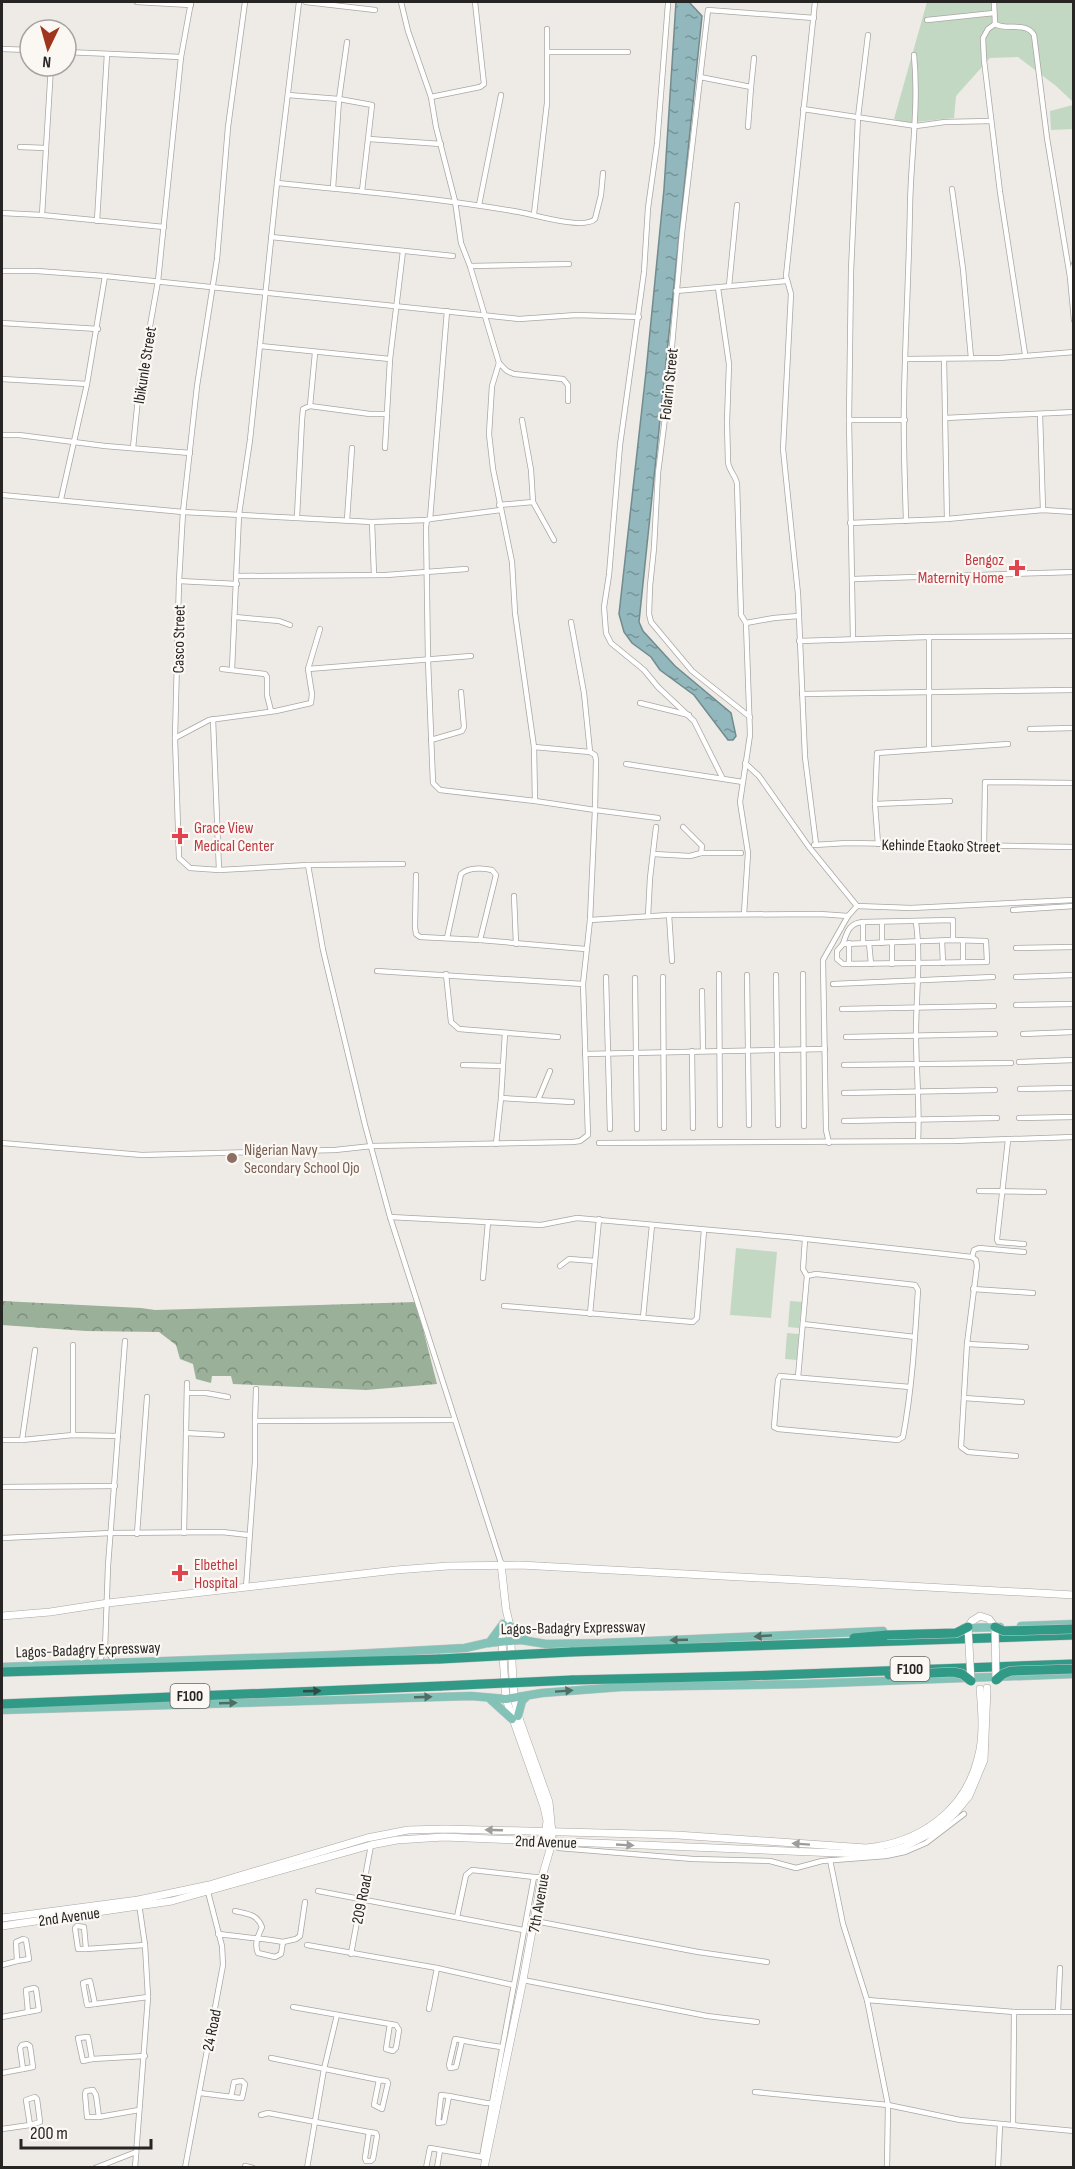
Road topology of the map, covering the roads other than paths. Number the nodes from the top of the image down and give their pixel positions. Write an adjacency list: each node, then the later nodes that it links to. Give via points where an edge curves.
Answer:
1 (137, 2): 2 (street)
2 (163, 2): 11 (street)
3 (245, 2): 71 (street, Casco Street)
4 (299, 2): 33 (street)
5 (306, 2): 6 (street)
6 (326, 2): 13 (street)
7 (401, 2): 35 (street)
8 (475, 2): 35 (street, via 484,84)
9 (816, 2): 15 (street)
10 (994, 2): 14 (street)
11 (191, 3): 28 (street, Ibikunle Street)
12 (668, 4): 78 (street)
13 (375, 10)
14 (994, 13): 16 (street); 17 (street)
15 (814, 18): 30 (street, Folarin Street, via 708,10); 37 (street)
16 (927, 20)
17 (995, 24): 39 (street, via 985,33 983,45); 67 (street, via 1025,27 1034,35)
18 (547, 29): 24 (street)
19 (868, 35): 38 (street)
20 (347, 42): 36 (street)
21 (2, 49): 22 (street)
22 (18, 50)
23 (628, 51): 24 (street)
24 (548, 52): 55 (street, via 547,103)
25 (78, 53): 26 (street)
26 (107, 54): 28 (street); 57 (street)
27 (914, 56): 40 (street)
28 (181, 57): 58 (street, Ibikunle Street)
29 (754, 58): 32 (street)
30 (700, 77): 32 (street); 73 (street, Folarin Street)
31 (50, 78): 45 (street)
32 (751, 87): 41 (street)
33 (288, 95): 36 (street); 47 (street)
34 (501, 95): 52 (street)
35 (431, 97): 43 (street)
36 (339, 99): 42 (street, via 372,105); 48 (street)
37 (803, 109): 38 (street); 69 (street)
38 (858, 117): 40 (street); 100 (street)
39 (992, 122): 40 (street); 85 (street)
40 (916, 126): 88 (street)
41 (748, 127)
42 (369, 139): 43 (street); 50 (street)
43 (441, 144): 51 (street)
44 (20, 147): 45 (street)
45 (46, 148): 56 (street)
46 (603, 173): 55 (street, via 594,222)
47 (277, 183): 48 (street); 59 (street)
48 (333, 188): 50 (street)
49 (952, 189): 86 (street)
50 (363, 191): 51 (street)
51 (455, 201): 52 (street); 64 (street, via 461,243)
52 (479, 205): 55 (street)
53 (736, 205): 70 (street)
54 (2, 213): 56 (street)
55 (534, 214)
56 (42, 215): 57 (street)
57 (97, 221): 58 (street)
58 (164, 227): 68 (street, Ibikunle Street)
59 (271, 237): 60 (street); 74 (street)
60 (403, 251): 61 (street); 75 (street)
61 (453, 256)
62 (568, 264): 64 (street)
63 (1074, 264): 67 (street)
64 (470, 266): 77 (street)
65 (2, 271): 66 (street)
66 (105, 276): 68 (street); 81 (street)
67 (1070, 277): 79 (street)
68 (158, 281): 71 (street); 104 (street, Ibikunle Street)
69 (786, 281): 70 (street); 132 (street, via 791,294 783,449)
70 (729, 286): 72 (street)
71 (213, 288): 74 (street); 107 (street, Casco Street)
72 (718, 288): 73 (street); 135 (street, via 729,364 728,462 737,484 741,615)
73 (676, 291): 154 (street, Folarin Street, via 649,614 656,630 692,671)
74 (266, 292): 75 (street); 82 (street)
75 (397, 306): 76 (street); 87 (street)
76 (447, 311): 77 (street); 117 (street)
77 (484, 315): 78 (street, via 531,320 577,315); 90 (street)
78 (639, 317): 153 (street, via 620,445 604,598 605,625 614,646)
79 (1074, 320)
80 (2, 323): 81 (street)
81 (98, 329): 92 (street)
82 (260, 346): 84 (street); 115 (street)
83 (1074, 352): 85 (street)
84 (315, 353): 87 (street); 94 (street)
85 (1025, 354): 86 (street)
86 (971, 358): 89 (street)
87 (390, 359): 96 (street)
88 (906, 359): 89 (street); 101 (street)
89 (944, 360): 98 (street)
90 (499, 363): 93 (street, via 514,374 563,379 568,385); 111 (street, via 492,386 489,434)
91 (2, 379): 92 (street)
92 (87, 384): 103 (street)
93 (568, 401)
94 (310, 406): 96 (street); 116 (street, via 303,409)
95 (1074, 412): 97 (street)
96 (387, 414): 106 (street)
97 (1040, 415): 98 (street); 112 (street)
98 (945, 418): 118 (street)
99 (522, 420): 110 (street)
100 (849, 420): 101 (street); 122 (street)
101 (905, 420): 120 (street)
102 (2, 435): 103 (street)
103 (73, 442): 104 (street); 109 (street)
104 (133, 448): 107 (street)
105 (352, 448): 119 (street)
106 (385, 448)
107 (190, 453): 113 (street, Casco Street)
108 (2, 495): 109 (street)
109 (61, 499): 113 (street)
110 (533, 502): 111 (street); 123 (street)
111 (500, 508): 117 (street); 161 (street, via 512,562 515,613)
112 (1043, 510): 114 (street); 118 (street)
113 (183, 512): 115 (street); 130 (street, Casco Street)
114 (1074, 512)
115 (239, 514): 116 (street); 128 (street)
116 (297, 517): 119 (street)
117 (429, 519): 121 (street); 125 (street)
118 (947, 519): 120 (street)
119 (346, 520): 121 (street)
120 (906, 521): 122 (street)
121 (372, 522): 127 (street)
122 (850, 523): 129 (street)
123 (554, 540)
124 (466, 569): 125 (street)
125 (427, 572): 127 (street); 143 (street)
126 (1074, 572): 129 (street)
127 (374, 575): 128 (street)
128 (237, 576): 131 (street)
129 (853, 579): 140 (street)
130 (179, 581): 131 (street); 158 (street, Casco Street)
131 (237, 584): 133 (street)
132 (798, 616): 135 (street); 141 (street)
133 (235, 618): 136 (street); 145 (street)
134 (571, 622): 163 (street)
135 (746, 623): 154 (street)
136 (290, 625)
137 (320, 629): 146 (street)
138 (1074, 636): 139 (street)
139 (929, 637): 140 (street); 148 (street)
140 (853, 639): 141 (street)
141 (799, 641): 150 (street)
142 (471, 656): 143 (street)
143 (428, 660): 146 (street); 159 (street)
144 (222, 669): 145 (street)
145 (232, 669): 152 (street, via 265,674)
146 (308, 669): 152 (street, via 311,704)
147 (1074, 690): 148 (street)
148 (930, 691): 150 (street); 162 (street)
149 (461, 692): 159 (street, via 464,728)
150 (802, 694): 176 (street)
151 (640, 703): 153 (street)
152 (271, 711): 155 (street)
153 (689, 715): 166 (street, via 701,731)
154 (750, 717): 164 (street)
155 (213, 719): 158 (street); 186 (street)
156 (1074, 728): 157 (street)
157 (1030, 729)
158 (175, 738): 186 (street, Casco Street, via 179,858 190,868)
159 (431, 740): 169 (street, via 433,783 440,790)
160 (1008, 744): 162 (street)
161 (534, 747): 163 (street); 169 (street)
162 (929, 748): 171 (street, via 877,753)
163 (590, 752): 172 (street, via 596,757)
164 (745, 763): 167 (street); 178 (street, via 759,776)
165 (626, 764): 166 (street)
166 (722, 777): 167 (street)
167 (743, 782): 193 (street, via 741,811 748,853)
168 (1074, 783): 179 (street, via 986,782)
169 (535, 801): 172 (street)
170 (950, 801): 171 (street)
171 (875, 804): 177 (street)
172 (595, 810): 173 (street); 197 (street)
173 (658, 818)
174 (656, 827): 183 (street)
175 (683, 827): 181 (street, via 699,842)
176 (816, 844): 177 (street, Kehinde Etaoko Street); 178 (street, Kehinde Etaoko Street)
177 (878, 844): 179 (street, Kehinde Etaoko Street)
178 (809, 847): 190 (street)
179 (984, 847): 180 (street, Kehinde Etaoko Street)
180 (1074, 847)
181 (701, 853): 182 (street); 183 (street)
182 (741, 853)
183 (653, 854): 195 (street)
184 (403, 864): 185 (street, Casco Street)
185 (308, 865): 186 (street, Casco Street); 298 (street, via 327,966)
186 (219, 870)
187 (416, 875): 201 (street, via 416,934)
188 (514, 896): 211 (street)
189 (1074, 900): 190 (street, via 911,908)
190 (857, 906): 196 (street)
191 (1074, 906): 192 (street)
192 (1013, 910)
193 (744, 914): 194 (street); 196 (street)
194 (669, 915): 195 (street); 216 (street)
195 (648, 916): 197 (street)
196 (848, 916): 253 (street, via 823,960)
197 (590, 920): 215 (street)
198 (863, 922): 199 (street); 208 (street, via 850,927); 212 (street)
199 (882, 922): 200 (street); 210 (street)
200 (915, 922): 203 (street, via 953,920); 204 (street)
201 (447, 938): 202 (street); 202 (street, via 460,874 486,869 496,875)
202 (480, 940): 211 (street)
203 (953, 940): 205 (street); 206 (street)
204 (918, 941): 205 (street); 207 (street); 218 (street)
205 (942, 941): 219 (street)
206 (963, 941): 217 (street); 217 (street, via 986,941 987,962)
207 (892, 942): 210 (street); 222 (street)
208 (846, 943): 212 (street); 220 (street); 220 (street, via 837,951 837,958)
209 (869, 943): 210 (street); 212 (street); 221 (street)
210 (882, 943)
211 (516, 944): 215 (street)
212 (862, 944)
213 (1074, 947): 214 (street)
214 (1016, 948)
215 (585, 949): 236 (street)
216 (672, 961)
217 (963, 962): 219 (street)
218 (917, 963): 219 (street); 222 (street); 235 (street)
219 (942, 963)
220 (849, 964): 221 (street)
221 (871, 964): 222 (street)
222 (892, 964)
223 (377, 970): 224 (street)
224 (446, 974): 236 (street); 245 (street, via 451,1022 459,1029)
225 (719, 974): 257 (street)
226 (803, 974): 251 (street)
227 (747, 975): 254 (street)
228 (776, 975): 252 (street)
229 (1074, 975): 232 (street)
230 (606, 977): 261 (street)
231 (993, 977): 235 (street)
232 (1016, 977)
233 (635, 978): 259 (street)
234 (663, 978): 258 (street)
235 (918, 980): 237 (street); 242 (street)
236 (584, 984): 260 (street)
237 (833, 984)
238 (702, 991): 256 (street)
239 (1074, 1004): 240 (street)
240 (1016, 1005)
241 (994, 1006): 242 (street)
242 (916, 1007): 243 (street); 250 (street)
243 (842, 1008)
244 (1074, 1032): 247 (street)
245 (505, 1033): 248 (street); 268 (street)
246 (995, 1034): 250 (street)
247 (1023, 1034)
248 (558, 1036)
249 (846, 1037): 250 (street)
250 (916, 1037): 265 (street)
251 (805, 1048): 252 (street); 253 (street); 286 (street)
252 (777, 1049): 254 (street); 285 (street)
253 (825, 1049): 296 (street)
254 (749, 1050): 257 (street); 284 (street)
255 (692, 1051): 256 (street); 258 (street); 288 (street)
256 (703, 1051): 257 (street)
257 (721, 1051): 283 (street)
258 (663, 1052): 259 (street); 287 (street)
259 (635, 1053): 261 (street); 290 (street)
260 (585, 1054): 261 (street); 297 (street, via 589,1129 585,1138 573,1142)
261 (608, 1054): 289 (street)
262 (1074, 1060): 263 (street)
263 (1019, 1062)
264 (1011, 1063): 265 (street)
265 (918, 1064): 267 (street); 273 (street)
266 (463, 1065): 268 (street)
267 (844, 1065)
268 (503, 1066): 275 (street)
269 (550, 1071): 276 (street)
270 (1074, 1088): 271 (street)
271 (1020, 1089)
272 (995, 1090): 273 (street)
273 (920, 1091): 274 (street); 281 (street)
274 (844, 1093)
275 (501, 1098): 276 (street); 297 (street)
276 (538, 1100): 277 (street)
277 (572, 1102)
278 (1074, 1117): 280 (street)
279 (997, 1118): 281 (street)
280 (1019, 1118)
281 (918, 1119): 282 (street); 293 (street)
282 (844, 1121)
283 (720, 1125)
284 (749, 1125)
285 (778, 1125)
286 (804, 1125)
287 (664, 1128)
288 (693, 1128)
289 (610, 1129)
290 (638, 1129)
291 (1074, 1137): 292 (street)
292 (1008, 1140): 293 (street); 300 (street)
293 (918, 1141): 296 (street)
294 (2, 1143): 298 (street, via 142,1155)
295 (599, 1143): 296 (street)
296 (829, 1143)
297 (496, 1144): 298 (street)
298 (372, 1146): 302 (street)
299 (979, 1191): 300 (street)
300 (1003, 1192): 301 (street); 308 (street, via 998,1242)
301 (1044, 1192)
302 (390, 1217): 304 (street); 336 (street)
303 (600, 1220): 304 (street, via 570,1218 541,1225); 305 (street); 311 (street)
304 (488, 1221): 314 (street)
305 (652, 1225): 306 (street); 319 (street)
306 (704, 1230): 307 (street); 319 (street, via 695,1321)
307 (804, 1239): 310 (street); 313 (street, via 803,1269)
308 (1024, 1244)
309 (1024, 1252): 310 (street, via 979,1248)
310 (972, 1257): 315 (street, via 976,1262)
311 (595, 1261): 312 (street, via 569,1259); 318 (street)
312 (560, 1266)
313 (807, 1276): 320 (street); 321 (street, via 915,1285)
314 (483, 1278)
315 (973, 1289): 316 (street); 323 (street)
316 (1033, 1293)
317 (504, 1306): 318 (street)
318 (590, 1314): 319 (street)
319 (643, 1318)
320 (803, 1324): 321 (street); 327 (street)
321 (915, 1337): 329 (street)
322 (125, 1341): 341 (street)
323 (967, 1344): 325 (street); 334 (street)
324 (73, 1345): 339 (street)
325 (1026, 1347)
326 (35, 1350): 343 (street)
327 (798, 1377): 329 (street); 329 (street, via 778,1378 774,1423 778,1429 898,1440 903,1437)
328 (188, 1383): 331 (street)
329 (910, 1387)
330 (255, 1389): 337 (street)
331 (187, 1393): 333 (street); 338 (street)
332 (147, 1397): 349 (street)
333 (228, 1397)
334 (964, 1398): 335 (street); 344 (street, via 961,1447 968,1452)
335 (1022, 1402)
336 (455, 1420): 337 (street); 352 (street)
337 (255, 1421): 350 (street)
338 (186, 1434): 340 (street); 348 (street)
339 (73, 1435): 341 (street); 343 (street)
340 (222, 1435)
341 (118, 1436): 345 (street)
342 (2, 1440): 343 (street)
343 (22, 1440)
344 (1016, 1456)
345 (115, 1486): 346 (street); 347 (street)
346 (2, 1487)
347 (111, 1533): 349 (street); 351 (street); 355 (street)
348 (184, 1533): 349 (street); 350 (street)
349 (137, 1534)
350 (248, 1535): 353 (street)
351 (2, 1538)
352 (501, 1564): 353 (street, via 396,1570); 354 (street); 357 (street)
353 (246, 1586): 355 (street)
354 (1074, 1594)
355 (108, 1602): 356 (street); 366 (street)
356 (2, 1616)
357 (506, 1625): 361 (main road); 362 (street); 363 (street); 364 (main road)
358 (968, 1627): 359 (street, via 980,1617 989,1619); 365 (highway, bridge, via 952,1634 887,1635); 376 (street, bridge)
359 (995, 1627): 360 (highway, bridge, via 1004,1631); 375 (street, bridge)
360 (1073, 1629): 361 (main road, Lagos-Badagry Expressway, one-way to 361, via 603,1643 546,1644); 365 (highway, Lagos-Badagry Expressway / F100)
361 (527, 1640): 362 (main road, Lagos-Badagry Expressway)
362 (511, 1641): 363 (main road, Lagos-Badagry Expressway); 379 (street)
363 (502, 1642): 364 (main road, Lagos-Badagry Expressway); 379 (street)
364 (489, 1643): 368 (main road, Lagos-Badagry Expressway, via 465,1648 336,1655)
365 (753, 1647): 372 (highway, Lagos-Badagry Expressway / F100, bridge)
366 (105, 1650): 367 (street); 368 (street)
367 (99, 1662): 368 (main road, Lagos-Badagry Expressway); 370 (main road, Lagos-Badagry Expressway)
368 (115, 1662)
369 (1074, 1664): 374 (highway, F100)
370 (2, 1667)
371 (1074, 1668): 375 (highway, bridge, via 1011,1671)
372 (2, 1672)
373 (1074, 1674): 378 (main road, one-way to 373, via 621,1687)
374 (746, 1676): 376 (highway, bridge, via 799,1678 953,1672); 381 (highway, F100, one-way to 374, bridge)
375 (996, 1680): 377 (street)
376 (971, 1681): 377 (street)
377 (984, 1689): 384 (street, 2nd Avenue, via 984,1760 969,1796)
378 (526, 1697): 379 (main road); 383 (main road)
379 (510, 1698): 380 (main road); 383 (street)
380 (490, 1699): 382 (main road, one-way to 380, via 471,1696); 383 (main road)
381 (2, 1704)
382 (2, 1710)
383 (515, 1718): 386 (street, via 549,1802)
384 (954, 1810): 386 (street, 2nd Avenue, one-way to 386, via 909,1839 866,1848 677,1835); 386 (street, 2nd Avenue, one-way to 384, via 875,1854 904,1847 935,1831)
385 (964, 1814): 389 (street, via 926,1844 905,1852)
386 (549, 1837): 387 (street, 2nd Avenue, via 420,1838); 390 (street, 7th Avenue, via 548,1853); 395 (street, 2nd Avenue, one-way to 395, via 429,1829 387,1833)
387 (371, 1845): 392 (street, 2nd Avenue); 393 (street, 209 Road)
388 (560, 1848): 389 (street, via 770,1861 796,1868)
389 (830, 1860): 417 (street, via 843,1924)
390 (538, 1877): 397 (street, via 468,1872); 399 (street, 7th Avenue); 401 (street)
391 (318, 1891): 393 (street)
392 (208, 1892): 395 (street, 2nd Avenue, via 172,1901); 402 (street, 24 Road)
393 (360, 1898): 397 (street); 408 (street, 209 Road)
394 (305, 1902): 404 (street, via 300,1936)
395 (139, 1903): 398 (street, 2nd Avenue); 400 (street, 2nd Avenue); 405 (street)
396 (235, 1911): 403 (street, via 259,1920 262,1928)
397 (458, 1917): 401 (street)
398 (2, 1918)
399 (535, 1921): 410 (street); 414 (street, 7th Avenue)
400 (2, 1926)
401 (523, 1930): 415 (street)
402 (218, 1934): 403 (street); 439 (street, 24 Road, via 223,1965)
403 (257, 1939): 404 (street); 404 (street, via 258,1953 275,1957 281,1954)
404 (283, 1942)
405 (145, 1945): 407 (street); 416 (street)
406 (307, 1945): 408 (street)
407 (86, 1949): 407 (street, via 84,1927 76,1927 78,1949)
408 (351, 1954): 412 (street)
409 (18, 1961): 409 (street, via 28,1959 25,1939 16,1942); 411 (street)
410 (767, 1962)
411 (2, 1965)
412 (437, 1968): 415 (street); 420 (street)
413 (1060, 1968): 423 (street)
414 (523, 1980): 427 (street, via 706,2016); 456 (street, 7th Avenue)
415 (513, 1985): 430 (street)
416 (148, 1997): 418 (street); 431 (street)
417 (867, 2000): 422 (street); 443 (street)
418 (95, 2004): 418 (street, via 91,1982 84,1982 86,2005)
419 (293, 2007): 425 (street)
420 (429, 2009)
421 (28, 2012): 421 (street, via 39,2010 34,1988 26,1990); 426 (street)
422 (1014, 2012): 423 (street); 450 (street)
423 (1058, 2012): 424 (street)
424 (1074, 2012)
425 (337, 2015): 428 (street); 435 (street)
426 (2, 2017)
427 (757, 2022)
428 (390, 2024): 428 (street, via 399,2030 393,2051 386,2049)
429 (462, 2041): 429 (street, via 453,2041 450,2068 456,2067); 430 (street)
430 (501, 2047): 442 (street)
431 (145, 2056): 433 (street); 444 (street)
432 (271, 2058): 435 (street)
433 (92, 2059): 433 (street, via 81,2060 78,2038 89,2038)
434 (23, 2069): 434 (street, via 20,2048 29,2044 33,2067); 436 (street)
435 (324, 2069): 437 (street); 447 (street)
436 (2, 2073)
437 (379, 2080): 437 (street, via 388,2083 382,2109 374,2105)
438 (755, 2092): 443 (street)
439 (200, 2093): 441 (street); 460 (street, 24 Road)
440 (449, 2096): 440 (street, via 444,2122 438,2123 440,2097); 442 (street)
441 (231, 2097)
442 (491, 2103): 456 (street)
443 (888, 2105): 449 (street); 466 (street)
444 (140, 2110): 446 (street); 455 (street)
445 (261, 2115): 447 (street)
446 (99, 2117): 446 (street, via 87,2117 86,2091 95,2091)
447 (314, 2123): 453 (street); 462 (street)
448 (30, 2125): 448 (street, via 40,2122 35,2097 26,2100); 451 (street)
449 (1000, 2125): 450 (street); 467 (street)
450 (1013, 2125): 452 (street)
451 (2, 2129)
452 (1074, 2131)
453 (369, 2132): 453 (street, via 377,2136 373,2159 366,2161)
454 (440, 2150): 456 (street); 463 (street, via 430,2148); 464 (street)
455 (136, 2152): 458 (street); 459 (street)
456 (484, 2157): 465 (street, 7th Avenue)
457 (245, 2166): 461 (street)
458 (95, 2168)
459 (135, 2168)
460 (185, 2168)
461 (253, 2168)
462 (307, 2168)
463 (426, 2168)
464 (437, 2168)
465 (484, 2168)
466 (887, 2168)
467 (998, 2168)

